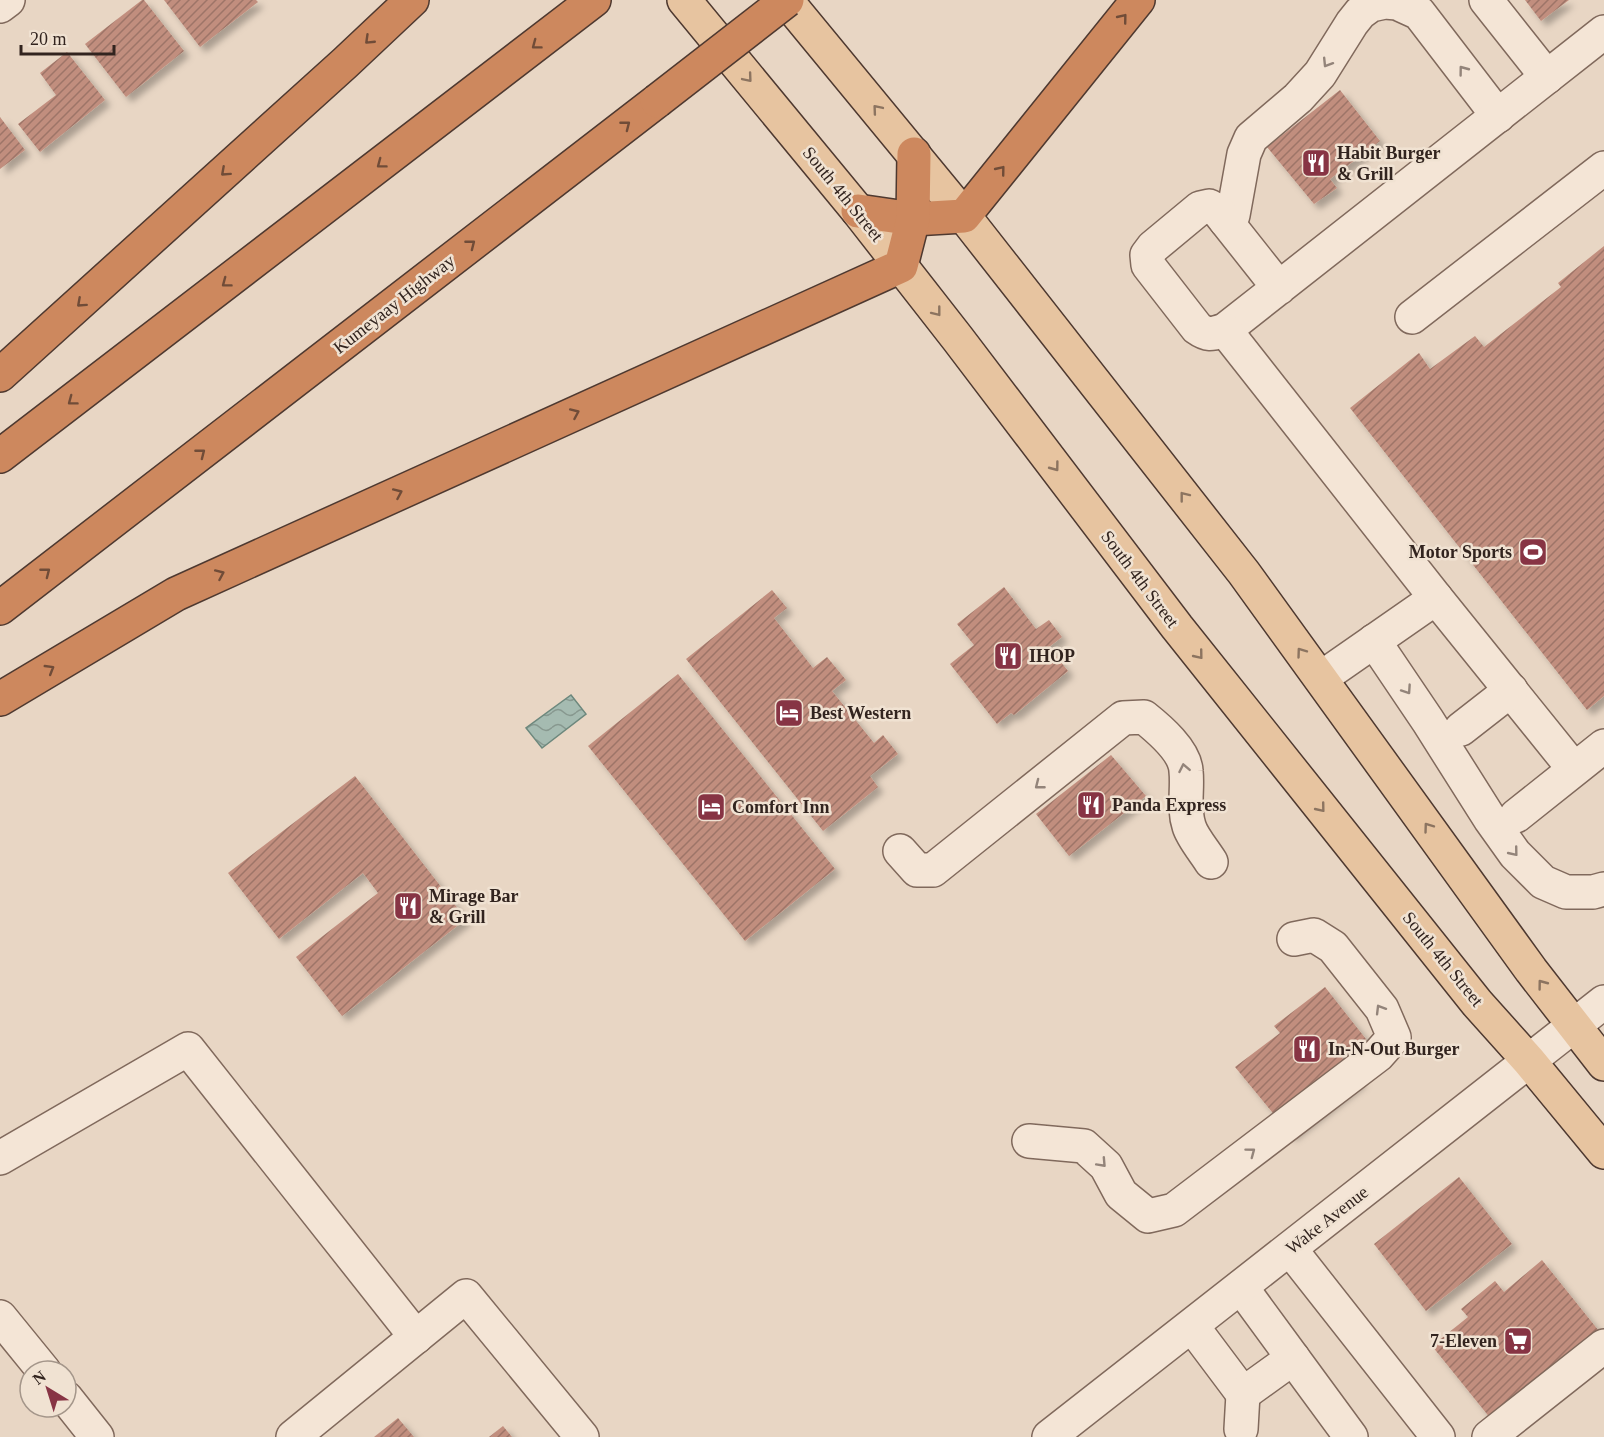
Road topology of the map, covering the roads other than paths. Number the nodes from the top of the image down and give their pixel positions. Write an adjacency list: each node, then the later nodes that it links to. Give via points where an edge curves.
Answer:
1 (8, 0): 8 (street)
2 (412, 0): 22 (highway, one-way to 22)
3 (684, 0): 14 (main road, South 4th Street, one-way to 14)
4 (787, 0): 12 (main road, one-way to 4); 25 (highway, Kumeyaay Highway, one-way to 4, bridge)
5 (1138, 0): 15 (highway, one-way to 5)
6 (1486, 0): 10 (street)
7 (588, 5): 23 (highway, one-way to 23)
8 (0, 6)
9 (1604, 32): 10 (street)
10 (1547, 77): 11 (street)
11 (1498, 116): 17 (street, one-way to 17, via 1419,13 1397,3 1371,5 1352,22 1320,74 1299,98 1251,138 1244,154 1233,215); 19 (street)
12 (914, 154): 15 (main road); 16 (highway)
13 (1598, 184): 20 (street)
14 (858, 211): 16 (highway); 18 (main road, South 4th Street)
15 (964, 216): 16 (highway); 27 (main road, one-way to 15, via 1244,573)
16 (913, 219): 18 (highway)
17 (1226, 221): 19 (street); 21 (street, via 1209,206 1200,208 1147,255 1148,265 1197,328 1210,334)
18 (900, 266): 29 (highway, one-way to 18, via 176,594); 40 (main road, South 4th Street, one-way to 40, via 1177,627 1477,1003)
19 (1279, 288): 21 (street)
20 (1412, 317)
21 (1225, 330): 24 (street)
22 (0, 375)
23 (0, 456)
24 (1436, 598): 26 (street); 28 (street)
25 (0, 608)
26 (1374, 641): 27 (street); 36 (street, one-way to 36, via 1515,854 1543,882 1566,892)
27 (1321, 678): 39 (main road, one-way to 27)
28 (1511, 690): 30 (street); 32 (street)
29 (0, 699)
30 (1461, 729)
31 (1604, 746): 32 (street)
32 (1574, 769): 33 (street)
33 (1516, 816)
34 (900, 851): 35 (street, one-way to 34, via 1189,827 1186,769 1181,755 1161,730 1144,717 1123,718 933,870 917,870)
35 (1211, 862)
36 (1604, 889)
37 (1294, 939): 42 (street, one-way to 37, via 1084,1146 1106,1166 1121,1194 1148,1216 1174,1210 1378,1055 1395,1037 1382,1008 1333,947 1314,935)
38 (1604, 1002): 39 (street, Wake Avenue)
39 (1573, 1025): 40 (street, Wake Avenue); 41 (main road)
40 (1529, 1061): 43 (main road, South 4th Street); 45 (street, Wake Avenue)
41 (1604, 1064)
42 (1029, 1141)
43 (1604, 1152)
44 (0, 1158): 49 (street, via 188,1049)
45 (1290, 1249): 46 (street, Wake Avenue); 61 (street)
46 (1241, 1287): 48 (street, Wake Avenue); 51 (street)
47 (0, 1317): 52 (street)
48 (1192, 1326): 53 (street); 59 (street, Wake Avenue)
49 (416, 1337): 57 (street); 58 (street, via 466,1296)
50 (1604, 1346): 62 (street)
51 (1293, 1358): 53 (street); 60 (street)
52 (34, 1359)
53 (1243, 1394): 55 (street)
54 (78, 1413): 56 (street)
55 (1241, 1430)
56 (97, 1437)
57 (293, 1437)
58 (582, 1437)
59 (1049, 1437)
60 (1351, 1437)
61 (1438, 1437)
62 (1489, 1437)

